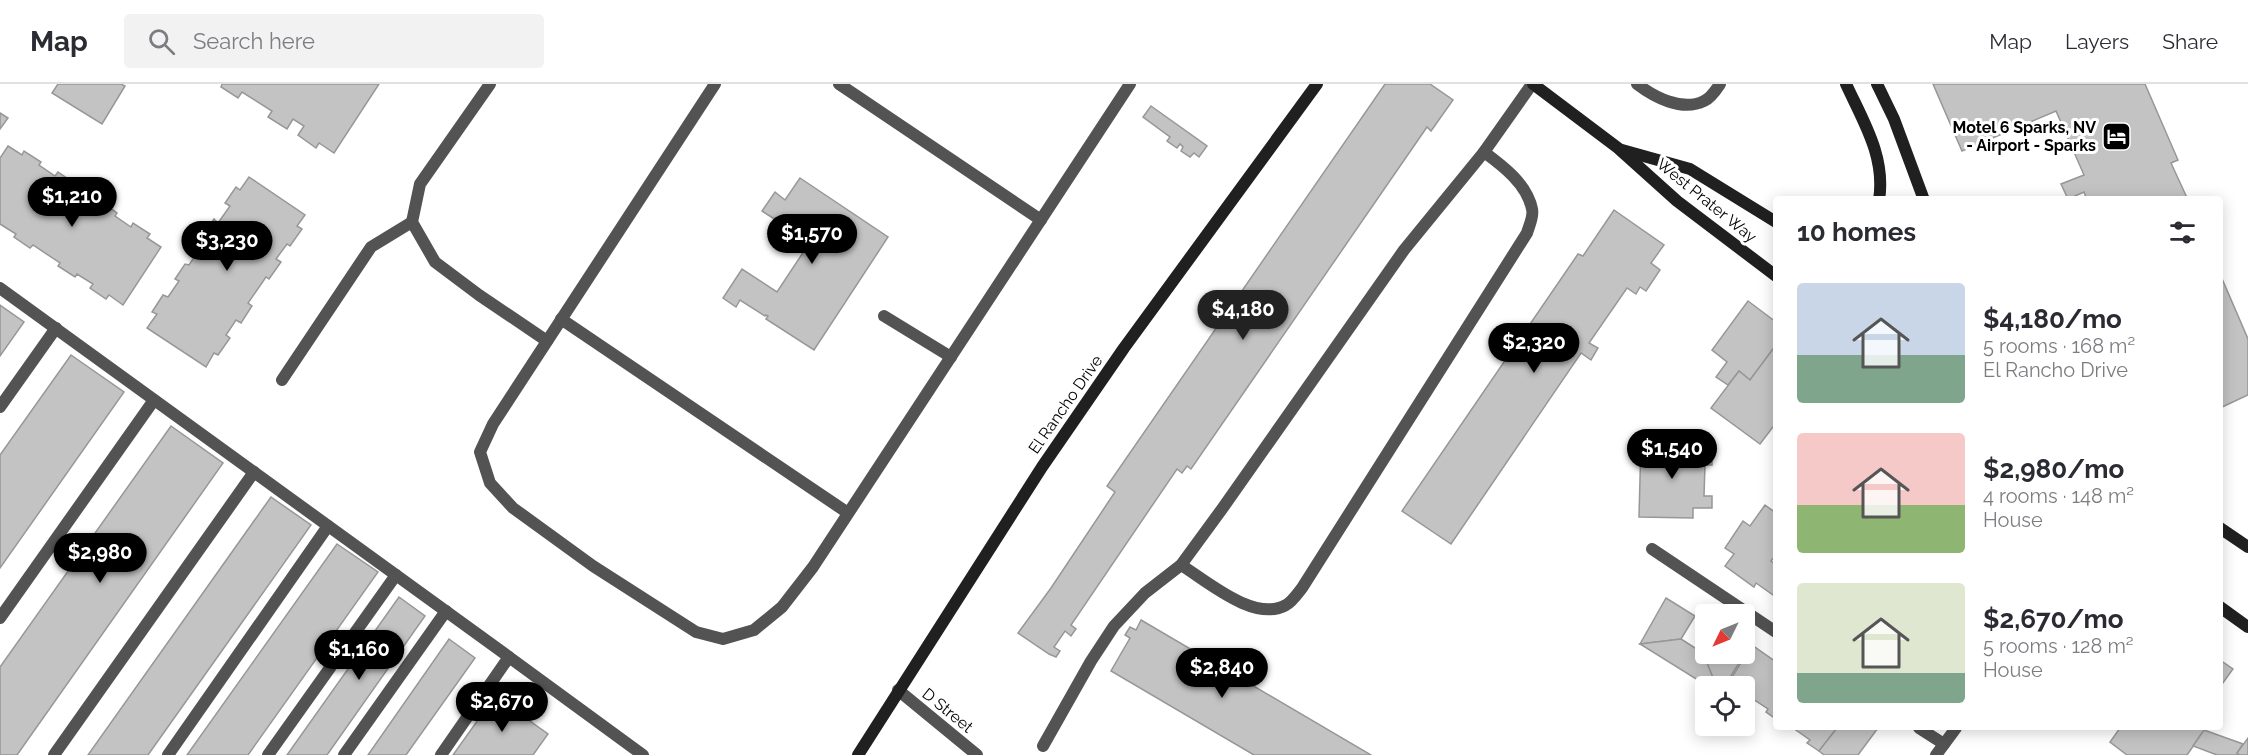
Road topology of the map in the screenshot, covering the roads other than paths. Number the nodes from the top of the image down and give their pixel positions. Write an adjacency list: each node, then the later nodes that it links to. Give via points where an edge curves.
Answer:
1 (490, 84): 17 (street, via 420,184)
2 (715, 84): 21 (street)
3 (839, 84): 15 (street)
4 (1130, 84): 15 (street)
5 (1317, 84): 42 (main road, El Rancho Drive, via 1124,348)
6 (1532, 84): 11 (main road, West Prater Way); 12 (street)
7 (1637, 84): 8 (street, via 1664,100 1685,105 1704,102)
8 (1720, 84)
9 (1846, 84): 13 (main road, via 1878,152)
10 (1877, 84): 14 (main road)
11 (1618, 148): 16 (main road, West Prater Way, via 1690,169); 18 (main road, West Prater Way, via 1677,201)
12 (1484, 152): 34 (street, via 1404,250); 34 (street, via 1521,186 1533,211 1527,233 1302,588 1287,605 1267,611 1242,604)
13 (1880, 196)
14 (1923, 196)
15 (1041, 220): 24 (street)
16 (1773, 220)
17 (412, 222): 23 (street, via 435,261 478,296); 25 (street, via 371,247)
18 (1773, 274)
19 (0, 288): 22 (street)
20 (884, 316): 24 (street)
21 (561, 319): 23 (street); 29 (street)
22 (56, 328): 26 (street); 27 (street)
23 (547, 341): 29 (street, via 493,424 480,452 490,483 513,508 593,566 696,632 723,639 754,630 782,607)
24 (951, 357): 29 (street)
25 (282, 380)
26 (154, 400): 28 (street); 38 (street)
27 (0, 408)
28 (254, 472): 30 (street); 47 (street)
29 (848, 513)
30 (328, 526): 35 (street); 48 (street)
31 (2223, 530): 32 (main road)
32 (2248, 547)
33 (1652, 549): 40 (street)
34 (1181, 565): 46 (street, via 1145,593 1114,626)
35 (396, 575): 37 (street); 49 (street)
36 (2223, 609): 39 (main road)
37 (446, 611): 41 (street); 50 (street)
38 (0, 618)
39 (2248, 627)
40 (1773, 630)
41 (509, 657): 51 (street); 52 (street)
42 (898, 690): 53 (main road, El Rancho Drive); 54 (street, D Street)
43 (1923, 730): 45 (street)
44 (1954, 730): 45 (street)
45 (1944, 744): 55 (street)
46 (1043, 746)
47 (54, 755)
48 (168, 755)
49 (268, 755)
50 (344, 755)
51 (441, 755)
52 (643, 755)
53 (858, 755)
54 (977, 755)
55 (1936, 755)

